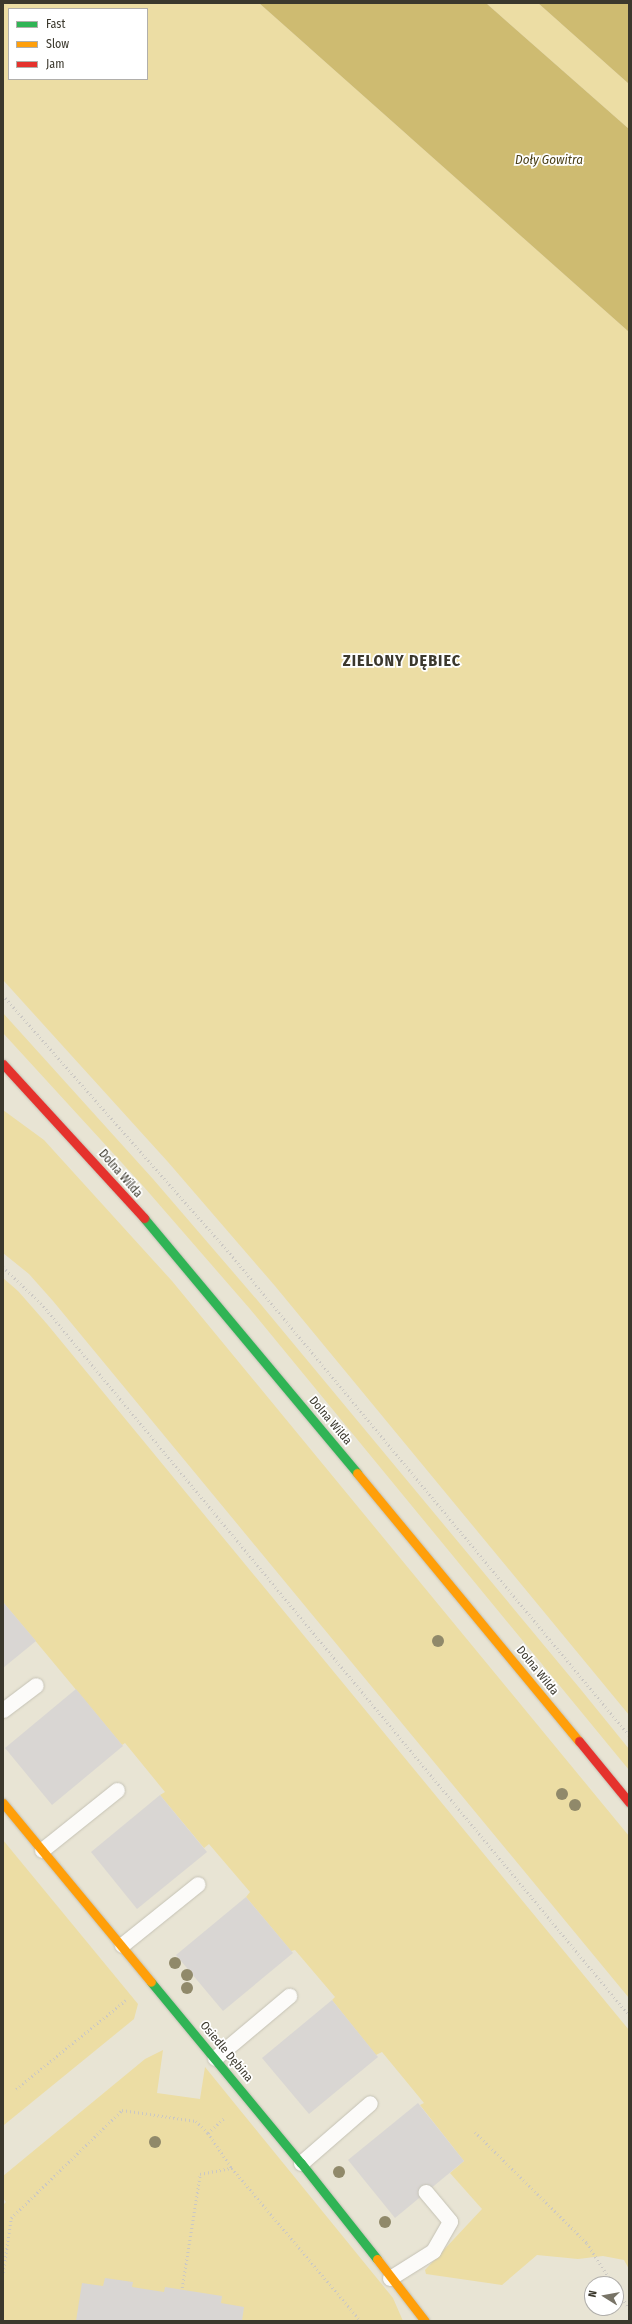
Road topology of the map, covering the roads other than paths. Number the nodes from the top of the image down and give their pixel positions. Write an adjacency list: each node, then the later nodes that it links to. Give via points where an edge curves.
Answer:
1 (3, 1064): 6 (main road, Dolna Wilda, via 80,1146 193,1274)
2 (36, 1685): 3 (lane)
3 (3, 1710)
4 (117, 1790): 7 (lane)
5 (3, 1802): 7 (main road, Osiedle Dębina)
6 (629, 1802)
7 (42, 1850): 9 (main road, Osiedle Dębina)
8 (198, 1884): 9 (lane)
9 (122, 1945): 11 (main road, Osiedle Dębina)
10 (289, 1996): 11 (lane)
11 (214, 2058): 13 (main road, Osiedle Dębina)
12 (370, 2103): 13 (lane)
13 (301, 2163): 15 (main road, Osiedle Dębina)
14 (426, 2192): 15 (lane, via 450,2221 433,2251)
15 (390, 2278): 16 (main road, Osiedle Dębina)
16 (425, 2321)

